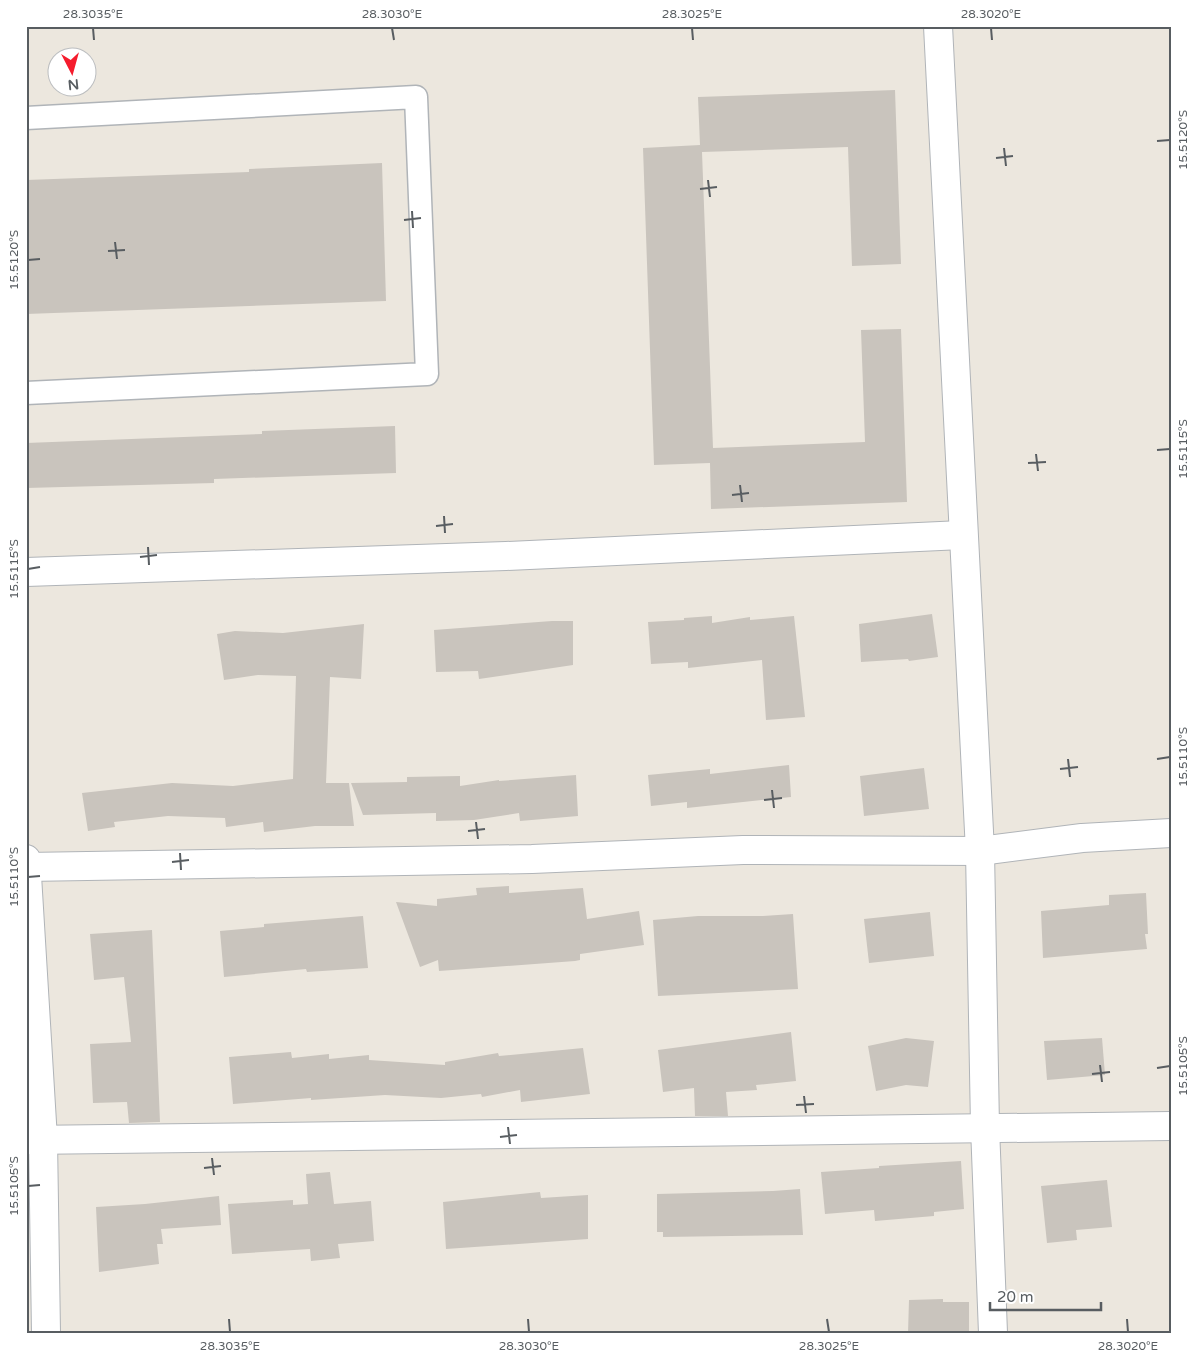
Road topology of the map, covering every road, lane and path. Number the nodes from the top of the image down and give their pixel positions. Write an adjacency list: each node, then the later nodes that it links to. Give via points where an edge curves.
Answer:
1 (938, 26): 4 (street)
2 (26, 118): 3 (lane, via 416,97 427,374)
3 (26, 394)
4 (962, 535): 5 (street, via 506,556); 7 (street)
5 (26, 572)
6 (1171, 833): 7 (street, via 1082,838)
7 (980, 852): 9 (street, via 744,850 532,859); 11 (street)
8 (26, 859): 9 (street)
9 (26, 867): 12 (street)
10 (1171, 1126): 11 (street)
11 (985, 1127): 12 (street); 14 (street)
12 (34, 1139): 13 (street)
13 (46, 1333)
14 (993, 1333)

